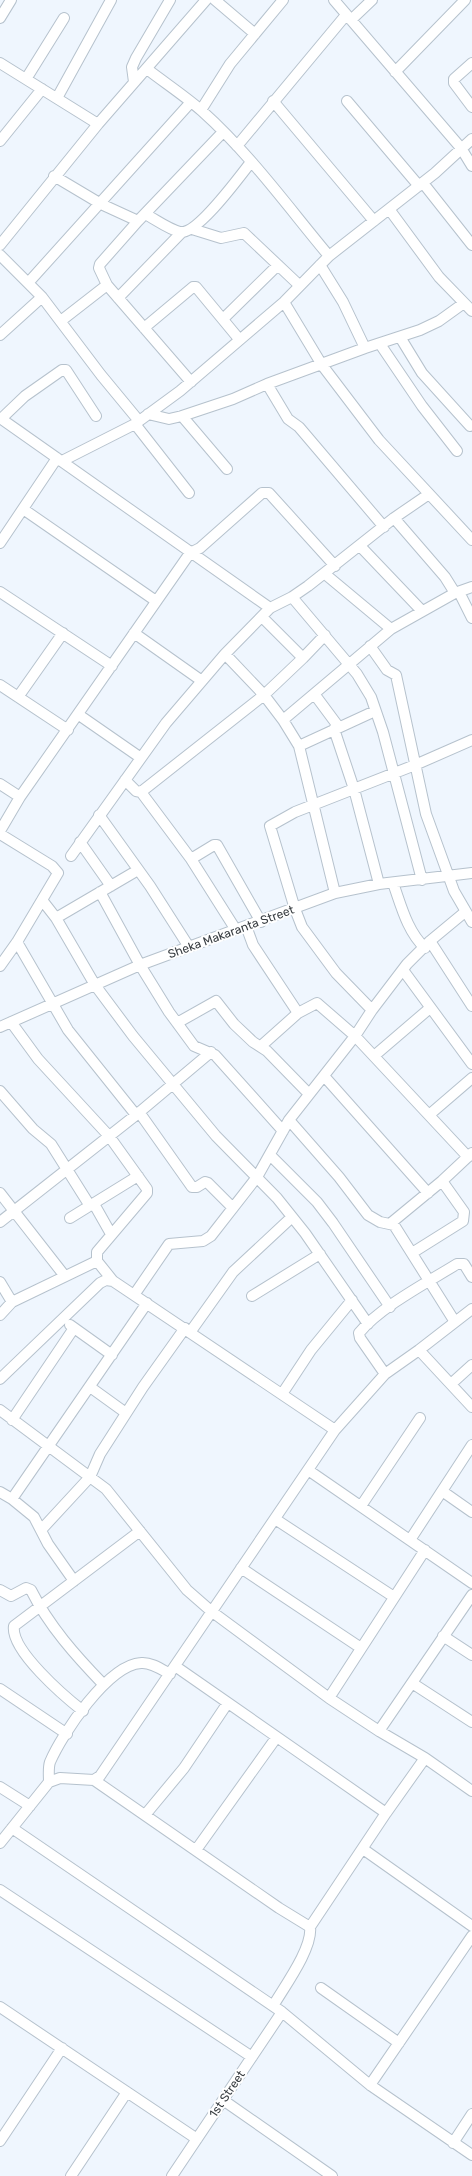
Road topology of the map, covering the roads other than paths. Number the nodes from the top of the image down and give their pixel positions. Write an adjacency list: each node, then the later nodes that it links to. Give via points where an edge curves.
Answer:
1 (11, 0): 11 (street)
2 (112, 0): 21 (street)
3 (170, 0): 19 (street, via 132,67)
4 (206, 0): 16 (street)
5 (215, 0): 13 (street)
6 (283, 0): 13 (street)
7 (334, 0): 10 (street)
8 (372, 0): 10 (street)
9 (465, 0): 17 (street)
10 (349, 17): 17 (street); 22 (street)
11 (0, 18)
12 (64, 18): 18 (street)
13 (255, 34): 26 (street, via 230,64)
14 (0, 63): 18 (street)
15 (472, 63): 25 (street, via 454,79 454,83)
16 (147, 69): 19 (street); 24 (street)
17 (395, 72): 32 (street)
18 (26, 79): 20 (street)
19 (134, 82): 27 (street)
20 (42, 89): 21 (street); 30 (street)
21 (57, 98): 27 (street)
22 (272, 101): 31 (street); 40 (street)
23 (347, 101): 36 (street)
24 (191, 102): 26 (street); 37 (street)
25 (472, 107)
26 (200, 110): 28 (street)
27 (98, 124): 35 (street)
28 (224, 132): 31 (street); 39 (street)
29 (472, 138): 32 (street)
30 (0, 141)
31 (237, 146): 33 (street)
32 (461, 148): 34 (street); 36 (street)
33 (251, 162): 41 (street, via 209,212); 45 (street)
34 (472, 166)
35 (54, 176): 37 (street); 42 (street)
36 (421, 184): 38 (street); 43 (street)
37 (101, 204): 39 (street); 48 (street)
38 (390, 209): 40 (street); 54 (street, via 439,277)
39 (142, 217): 41 (street); 49 (street, via 100,264)
40 (374, 221): 45 (street)
41 (187, 230): 46 (street, via 221,238 244,232); 52 (street)
42 (0, 245)
43 (472, 245)
44 (0, 255): 48 (street)
45 (329, 256): 47 (street)
46 (278, 265): 50 (street); 55 (street)
47 (320, 265): 50 (street); 62 (street, via 343,302)
48 (28, 283): 51 (street)
49 (107, 285): 52 (street); 56 (street)
50 (299, 285): 53 (street)
51 (42, 297): 56 (street); 58 (street)
52 (118, 298): 57 (street)
53 (284, 302): 60 (street); 63 (street)
54 (468, 307): 59 (street)
55 (223, 319): 57 (street, via 194,287); 60 (street)
56 (62, 320): 70 (street)
57 (144, 328): 64 (street)
58 (0, 335)
59 (400, 338): 61 (street); 71 (street, via 422,373)
60 (240, 339): 64 (street)
61 (380, 344): 62 (street); 72 (street)
62 (365, 348): 63 (street)
63 (322, 365): 65 (street); 76 (street, via 379,440)
64 (191, 382): 66 (street)
65 (267, 384): 68 (street); 79 (street, via 288,419)
66 (148, 414): 68 (street, via 169,419); 70 (street)
67 (96, 416): 69 (street, via 66,370 62,370 25,396)
68 (182, 416): 74 (street)
69 (1, 419): 73 (street)
70 (137, 423): 73 (street); 75 (street)
71 (470, 426)
72 (457, 451)
73 (59, 460): 77 (street); 83 (street)
74 (227, 469)
75 (189, 493)
76 (429, 494): 78 (street); 80 (street)
77 (23, 509): 81 (street); 90 (street)
78 (394, 518): 79 (street); 88 (street)
79 (384, 527): 82 (street)
80 (472, 540)
81 (0, 543)
82 (360, 546): 84 (street); 92 (street)
83 (190, 553): 84 (street, via 266,492); 90 (street); 91 (street)
84 (335, 566): 85 (street)
85 (325, 574): 89 (street); 95 (street)
86 (472, 588): 88 (street)
87 (0, 592): 96 (street)
88 (457, 592): 92 (street); 94 (street)
89 (292, 597): 91 (street); 98 (street)
90 (156, 601): 97 (street)
91 (270, 608): 93 (street)
92 (422, 611): 95 (street)
93 (262, 617): 100 (street); 101 (street)
94 (472, 618)
95 (390, 629): 99 (street)
96 (62, 633): 103 (street); 108 (street)
97 (134, 633): 103 (street); 104 (street)
98 (325, 635): 101 (street); 102 (street)
99 (370, 646): 102 (street); 117 (street, via 387,670 396,675)
100 (225, 654): 104 (street); 106 (street)
101 (304, 658): 106 (street)
102 (348, 665): 107 (street); 109 (street, via 363,682)
103 (112, 666): 110 (street)
104 (202, 680): 116 (street)
105 (0, 685): 108 (street)
106 (264, 695): 111 (street); 122 (street)
107 (315, 695): 111 (street); 112 (street)
108 (18, 697): 113 (street)
109 (375, 711): 112 (street); 118 (street)
110 (79, 715): 113 (street); 116 (street)
111 (284, 720): 115 (street)
112 (336, 728): 115 (street); 121 (street)
113 (68, 730): 123 (street)
114 (472, 740): 117 (street)
115 (299, 746): 124 (street)
116 (141, 758): 119 (street)
117 (415, 765): 118 (street); 132 (street, via 426,814)
118 (394, 773): 121 (street); 133 (street)
119 (125, 780): 122 (street); 125 (street)
120 (0, 784): 123 (street)
121 (354, 789): 124 (street); 135 (street)
122 (140, 792): 129 (street)
123 (20, 798): 126 (street)
124 (313, 805): 138 (street); 140 (street, via 270,826)
125 (99, 815): 127 (street); 130 (street)
126 (0, 832): 139 (street, via 57,870 58,876)
127 (80, 842): 128 (street); 136 (street)
128 (70, 856)
129 (191, 859): 143 (street, via 217,845); 146 (street)
130 (138, 870): 136 (street); 149 (street)
131 (472, 873): 132 (street, Sheka Makaranta Street)
132 (449, 877): 133 (street, Sheka Makaranta Street); 141 (street)
133 (422, 880): 134 (street, Sheka Makaranta Street)
134 (393, 883): 135 (street, Sheka Makaranta Street); 148 (street, via 416,938)
135 (379, 884): 138 (street, Sheka Makaranta Street)
136 (111, 886): 137 (street)
137 (100, 892): 142 (street); 151 (street)
138 (335, 893): 140 (street, Sheka Makaranta Street)
139 (42, 900): 142 (street); 147 (street)
140 (295, 909): 143 (street, Sheka Makaranta Street); 158 (street, via 302,927 336,973)
141 (465, 912): 144 (street); 148 (street)
142 (56, 918): 154 (street)
143 (261, 922): 145 (street, Sheka Makaranta Street)
144 (472, 922)
145 (246, 926): 146 (street, Sheka Makaranta Street); 159 (street, via 253,945)
146 (236, 930): 149 (street, Sheka Makaranta Street)
147 (17, 942): 150 (street); 155 (street)
148 (428, 944): 153 (street); 156 (street)
149 (189, 947): 151 (street, Sheka Makaranta Street)
150 (4, 953): 152 (street)
151 (140, 965): 154 (street, Sheka Makaranta Street); 161 (street)
152 (0, 966)
153 (403, 970): 157 (street); 158 (street)
154 (95, 985): 155 (street, Sheka Makaranta Street); 170 (street)
155 (53, 1005): 160 (street, Sheka Makaranta Street); 173 (street, via 80,1045)
156 (472, 1006)
157 (430, 1008): 166 (street); 167 (street)
158 (372, 1010): 163 (street)
159 (298, 1013): 163 (street, via 317,1003); 164 (street)
160 (11, 1022): 162 (street, Sheka Makaranta Street); 177 (street, via 38,1059)
161 (178, 1024): 164 (street, via 215,1001 240,1030); 165 (street, via 194,1046)
162 (0, 1027)
163 (355, 1036): 166 (street); 168 (street)
164 (261, 1046): 172 (street)
165 (211, 1052): 170 (street); 176 (street)
166 (374, 1056): 174 (street)
167 (472, 1064)
168 (324, 1076): 172 (street); 185 (street)
169 (472, 1078): 174 (street)
170 (172, 1085): 173 (street); 182 (street)
171 (0, 1091): 180 (street, via 33,1129 51,1144)
172 (309, 1094): 175 (street)
173 (137, 1114): 177 (street); 187 (street, via 192,1187 208,1183)
174 (429, 1115): 179 (street)
175 (289, 1120): 176 (street); 192 (street, via 368,1215 380,1222)
176 (283, 1132): 178 (street)
177 (109, 1136): 180 (street); 181 (street)
178 (270, 1155): 182 (street); 207 (street, via 317,1202)
179 (470, 1155): 183 (street)
180 (68, 1168): 186 (street); 188 (street)
181 (138, 1176): 186 (street); 193 (street, via 147,1193)
182 (257, 1177): 187 (street); 189 (street)
183 (442, 1181): 185 (street); 194 (street, via 464,1212 463,1221)
184 (0, 1193): 188 (street)
185 (428, 1193): 192 (street)
186 (92, 1205): 190 (street); 193 (street)
187 (233, 1208): 202 (street, via 212,1236 203,1241 170,1244)
188 (14, 1210): 191 (street); 197 (street)
189 (292, 1217): 195 (street); 214 (street, via 233,1272)
190 (70, 1218)
191 (0, 1222)
192 (391, 1223): 194 (street)
193 (111, 1234): 196 (street, via 97,1252)
194 (412, 1253): 200 (street)
195 (320, 1254): 203 (street); 204 (street)
196 (97, 1262): 197 (street); 199 (street)
197 (64, 1276): 205 (street)
198 (472, 1277): 200 (street, via 460,1263)
199 (113, 1281): 202 (street); 210 (street, via 100,1283)
200 (430, 1281): 207 (street); 211 (street)
201 (0, 1282): 205 (street)
202 (134, 1295): 206 (street)
203 (252, 1296)
204 (352, 1300): 212 (street); 222 (street, via 311,1350)
205 (12, 1302): 209 (street)
206 (147, 1303): 214 (street); 216 (street)
207 (390, 1307): 212 (street)
208 (472, 1308): 211 (street)
209 (0, 1315)
210 (63, 1320): 213 (street); 219 (street)
211 (455, 1322): 215 (street)
212 (368, 1324): 218 (street, via 359,1334 360,1338)
213 (74, 1328): 216 (street); 227 (street)
214 (188, 1329): 222 (street); 225 (street)
215 (419, 1350): 218 (street); 220 (street)
216 (112, 1355): 221 (street)
217 (472, 1365): 220 (street)
218 (385, 1374): 228 (street)
219 (0, 1379)
220 (451, 1384): 223 (street)
221 (90, 1387): 225 (street); 230 (street)
222 (282, 1394): 228 (street)
223 (472, 1407)
224 (0, 1410): 227 (street)
225 (126, 1413): 232 (street, via 100,1454)
226 (420, 1418): 236 (street)
227 (12, 1420): 230 (street)
228 (335, 1430): 231 (street)
229 (472, 1445): 233 (street)
230 (50, 1447): 232 (street); 235 (street)
231 (308, 1470): 236 (street); 238 (street)
232 (90, 1477): 239 (street); 240 (street, via 106,1489)
233 (442, 1491): 237 (street); 241 (street)
234 (0, 1492): 235 (street)
235 (12, 1499): 239 (street, via 34,1517)
236 (361, 1506): 241 (street)
237 (472, 1512)
238 (275, 1519): 243 (street); 248 (street)
239 (41, 1530): 244 (street)
240 (140, 1531): 244 (street); 250 (street, via 187,1590)
241 (410, 1540): 242 (street)
242 (425, 1550): 245 (street); 248 (street)
243 (241, 1568): 250 (street); 252 (street)
244 (74, 1581): 249 (street)
245 (472, 1583)
246 (0, 1590): 249 (street, via 11,1596 29,1588)
247 (472, 1595): 251 (street)
248 (394, 1597): 252 (street)
249 (39, 1606): 256 (street); 260 (street, via 16,1623 14,1633 40,1673)
250 (211, 1611): 254 (street); 258 (street)
251 (443, 1636): 253 (street); 255 (street)
252 (362, 1648): 258 (street)
253 (472, 1655)
254 (172, 1670): 256 (street, via 140,1663 118,1671); 259 (street); 266 (street, via 100,1776)
255 (412, 1683): 261 (street); 262 (street)
256 (103, 1684): 260 (street)
257 (0, 1689): 263 (street)
258 (329, 1698): 262 (street)
259 (227, 1704): 264 (street); 272 (street, via 184,1768)
260 (83, 1712): 263 (street)
261 (472, 1722)
262 (379, 1731): 265 (street)
263 (66, 1734): 267 (street, via 49,1764)
264 (276, 1738): 271 (street); 276 (street)
265 (425, 1758): 269 (street); 271 (street, 1st Street)
266 (94, 1780): 267 (street, via 60,1778); 272 (street)
267 (49, 1782): 270 (street)
268 (0, 1787): 270 (street)
269 (472, 1791)
270 (30, 1806): 273 (street)
271 (386, 1813): 275 (street, 1st Street)
272 (145, 1815): 276 (street)
273 (12, 1828): 274 (street); 283 (street)
274 (0, 1843)
275 (362, 1849): 278 (street); 279 (street, 1st Street)
276 (196, 1850): 279 (street)
277 (0, 1890): 286 (street)
278 (472, 1926)
279 (310, 1927): 283 (street, 1st Street, via 311,1936)
280 (472, 1936): 284 (street)
281 (321, 1988): 284 (street)
282 (0, 2007): 285 (street)
283 (278, 2009): 286 (street, 1st Street); 287 (street)
284 (399, 2042): 287 (street)
285 (62, 2048): 288 (street); 292 (street)
286 (252, 2057): 289 (street, 1st Street)
287 (370, 2085): 293 (street)
288 (127, 2092): 291 (street); 295 (street)
289 (223, 2100): 291 (street, 1st Street); 297 (street)
290 (472, 2114): 293 (street)
291 (197, 2139): 296 (street, 1st Street)
292 (0, 2141)
293 (453, 2142): 294 (street)
294 (472, 2155)
295 (71, 2176)
296 (172, 2176)
297 (332, 2176)

